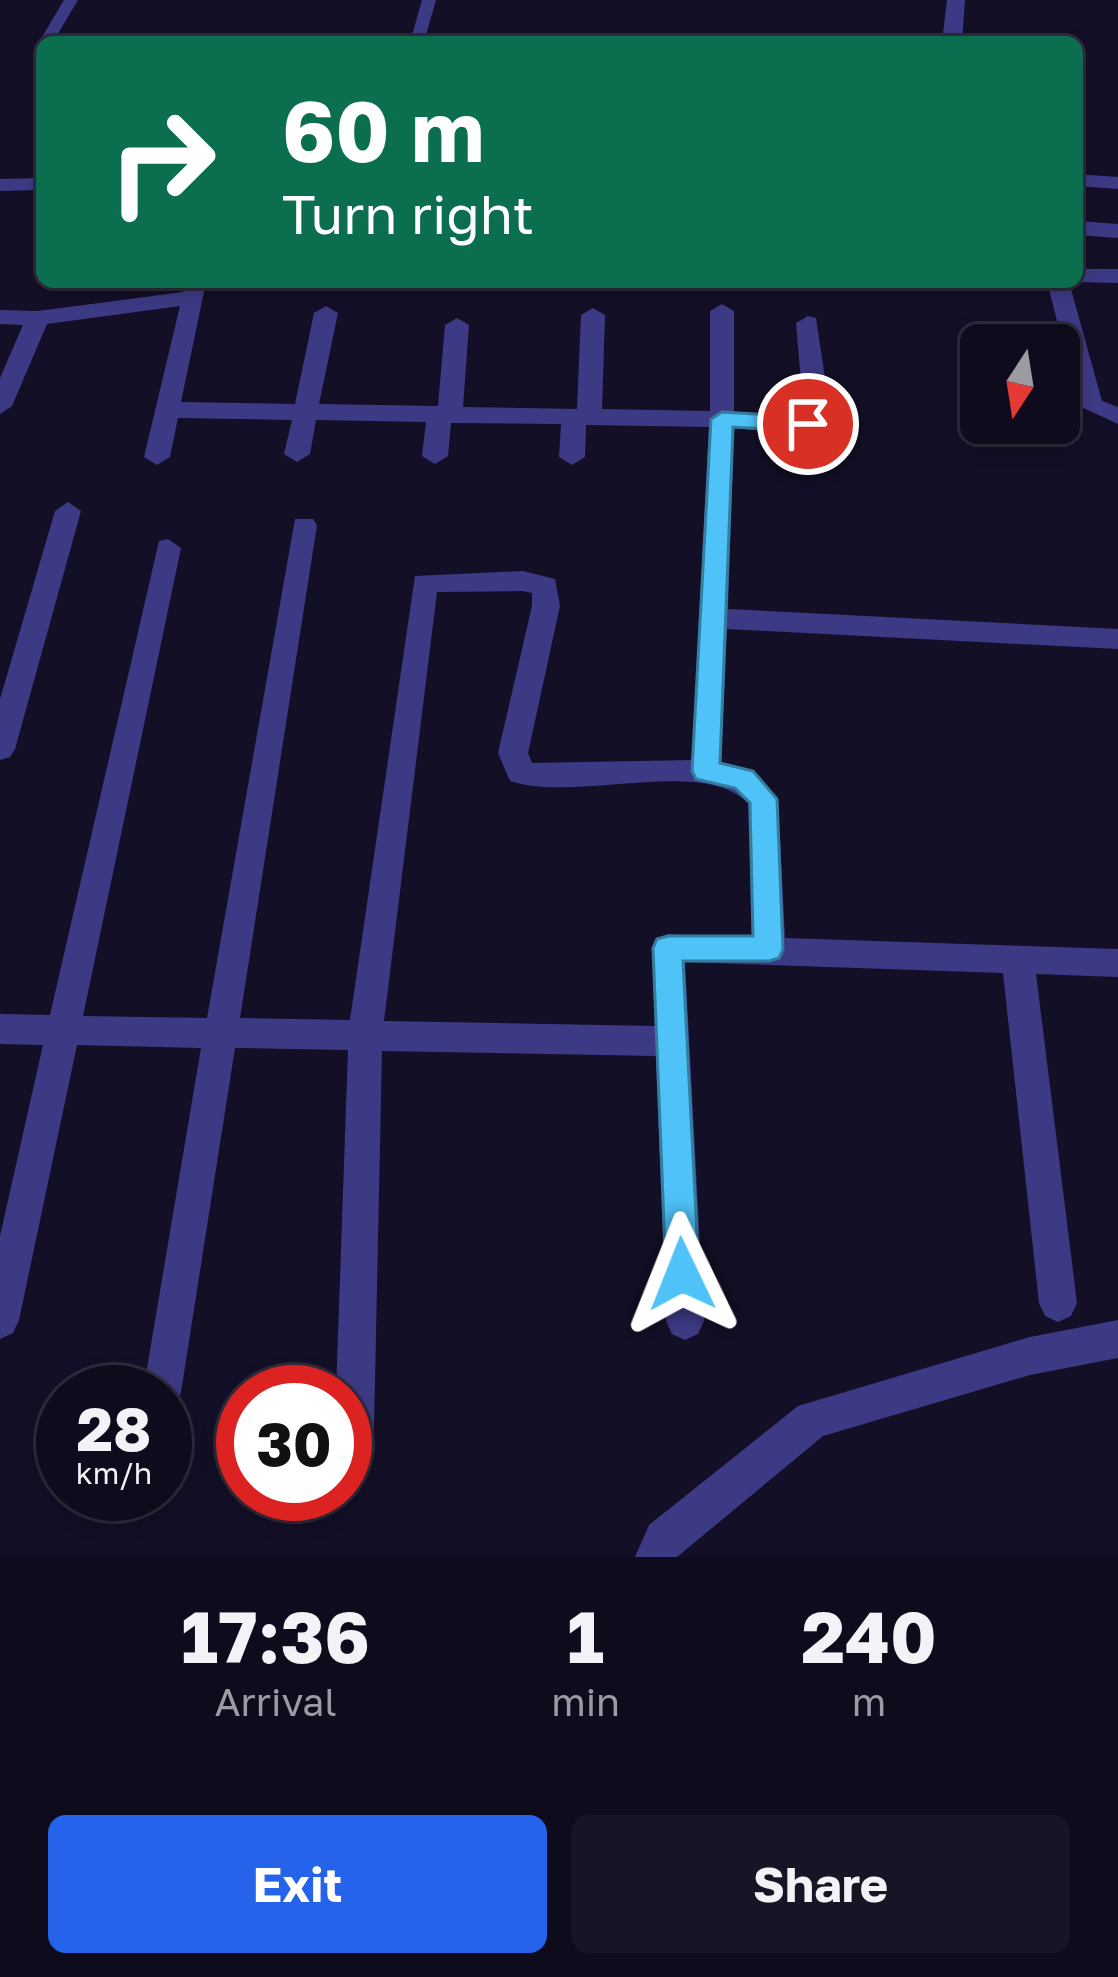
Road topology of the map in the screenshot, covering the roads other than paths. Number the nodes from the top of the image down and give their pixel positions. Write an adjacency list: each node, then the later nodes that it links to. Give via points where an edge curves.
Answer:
1 (71, 0): 4 (lane)
2 (428, 0): 5 (lane)
3 (956, 0): 6 (street)
4 (49, 36)
5 (419, 36)
6 (953, 36)
7 (1083, 180): 8 (street)
8 (1118, 183)
9 (36, 184): 10 (street)
10 (0, 185)
11 (1083, 228): 12 (street)
12 (1118, 231)
13 (1083, 276): 14 (street)
14 (1118, 276)
15 (1060, 288): 28 (street, via 1090,406)
16 (195, 290): 21 (street); 25 (street)
17 (722, 311): 30 (street)
18 (326, 314): 26 (street)
19 (593, 315): 29 (street)
20 (0, 317): 21 (street)
21 (38, 318): 24 (street)
22 (808, 323): 30 (street, via 819,418)
23 (458, 325): 27 (street)
24 (0, 406)
25 (167, 410): 26 (street); 34 (street)
26 (306, 414): 27 (street); 31 (street)
27 (445, 415): 29 (street); 32 (street)
28 (1118, 416)
29 (582, 417): 30 (street); 33 (street)
30 (722, 419): 38 (street)
31 (297, 454)
32 (435, 455)
33 (572, 457)
34 (158, 458)
35 (68, 511): 40 (street)
36 (304, 525): 47 (street)
37 (168, 548): 46 (street)
38 (714, 618): 39 (street); 41 (street)
39 (1118, 640)
40 (0, 749)
41 (706, 771): 42 (street, via 743,779 763,799); 48 (street, via 521,772 513,753 545,586 425,583)
42 (769, 949): 43 (street); 49 (street, via 668,948)
43 (1018, 959): 44 (street); 50 (street)
44 (1118, 963)
45 (0, 1029): 46 (street)
46 (66, 1029): 47 (street); 51 (street)
47 (221, 1032): 48 (street); 54 (street)
48 (365, 1035): 49 (street); 55 (street)
49 (673, 1041): 52 (street)
50 (1058, 1303)
51 (0, 1320)
52 (685, 1321)
53 (1118, 1340): 56 (street, via 1030,1356 812,1420 664,1540)
54 (166, 1365)
55 (356, 1365)
56 (656, 1557)

